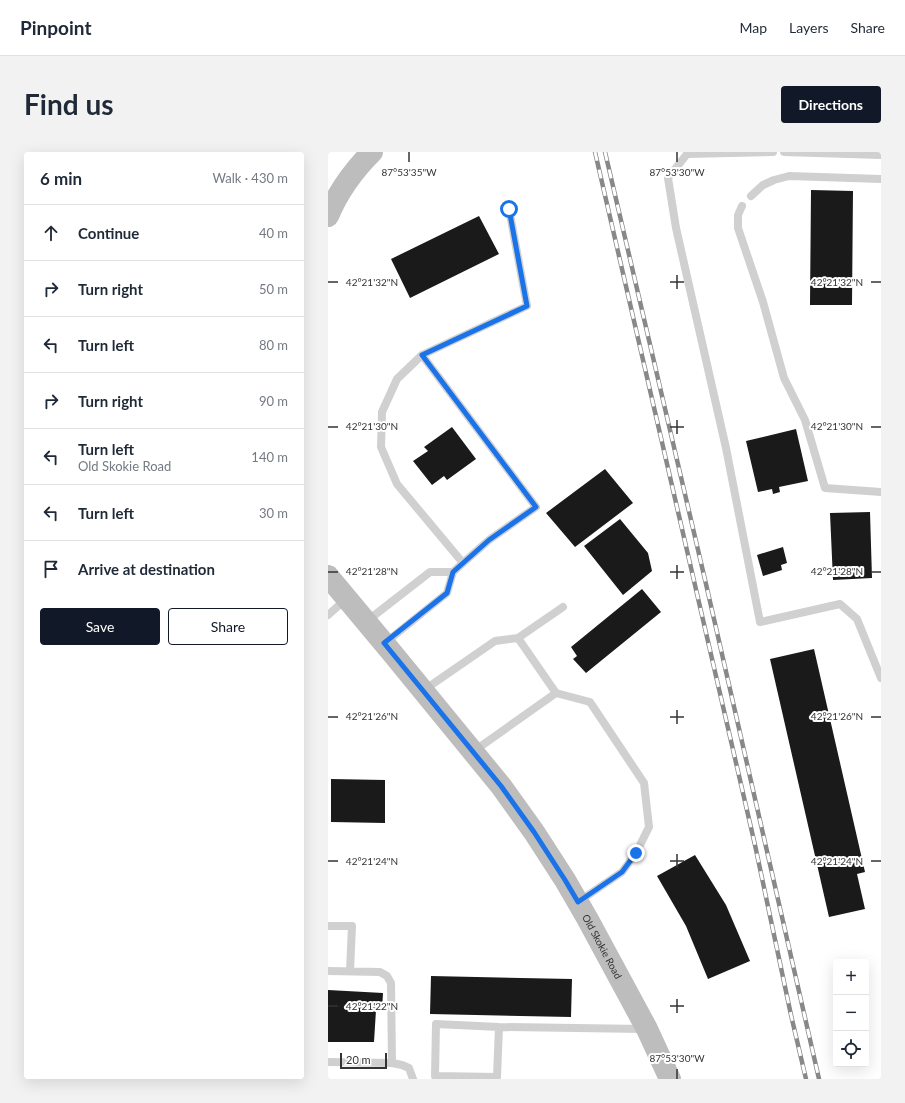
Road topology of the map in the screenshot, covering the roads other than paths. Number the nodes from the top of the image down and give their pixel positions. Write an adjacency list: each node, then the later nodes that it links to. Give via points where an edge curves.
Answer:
1 (372, 152): 9 (street, via 338,195)
2 (773, 152): 21 (lane, via 687,154 668,178 676,228 726,448 760,622 840,604 857,619)
3 (784, 152): 4 (lane)
4 (881, 155)
5 (881, 179): 6 (lane, via 790,176 768,183)
6 (751, 196)
7 (742, 206): 11 (lane, via 738,215 738,228 763,302 784,378 805,420 825,488)
8 (509, 209): 10 (lane, via 527,306)
9 (328, 216)
10 (422, 355): 12 (lane, via 397,379 382,412 381,447 396,484); 12 (lane, via 536,507 489,540)
11 (881, 492)
12 (463, 563): 13 (lane)
13 (453, 572): 18 (lane, via 430,572); 20 (lane, via 447,593)
14 (328, 576): 15 (street, Old Skokie Road)
15 (347, 599): 17 (lane); 18 (street, Old Skokie Road)
16 (563, 607): 19 (lane)
17 (328, 615)
18 (366, 621): 20 (street, Old Skokie Road)
19 (518, 638): 22 (lane, via 495,641); 23 (lane)
20 (384, 643): 22 (street, Old Skokie Road)
21 (881, 678)
22 (423, 690): 24 (street, Old Skokie Road)
23 (556, 693): 24 (lane); 25 (lane, via 590,702 644,783 649,827 636,853 622,872)
24 (473, 752): 25 (street, Old Skokie Road, via 534,832)
25 (578, 902): 30 (street, Old Skokie Road)
26 (328, 926): 28 (lane, via 352,926)
27 (328, 971): 28 (lane)
28 (350, 971): 32 (lane, via 380,972 392,983)
29 (499, 1027): 29 (lane, via 436,1024 435,1076 497,1077); 30 (lane)
30 (647, 1029): 34 (street, Old Skokie Road)
31 (328, 1062): 32 (lane)
32 (392, 1063): 33 (lane, via 408,1068)
33 (413, 1079)
34 (670, 1079)

